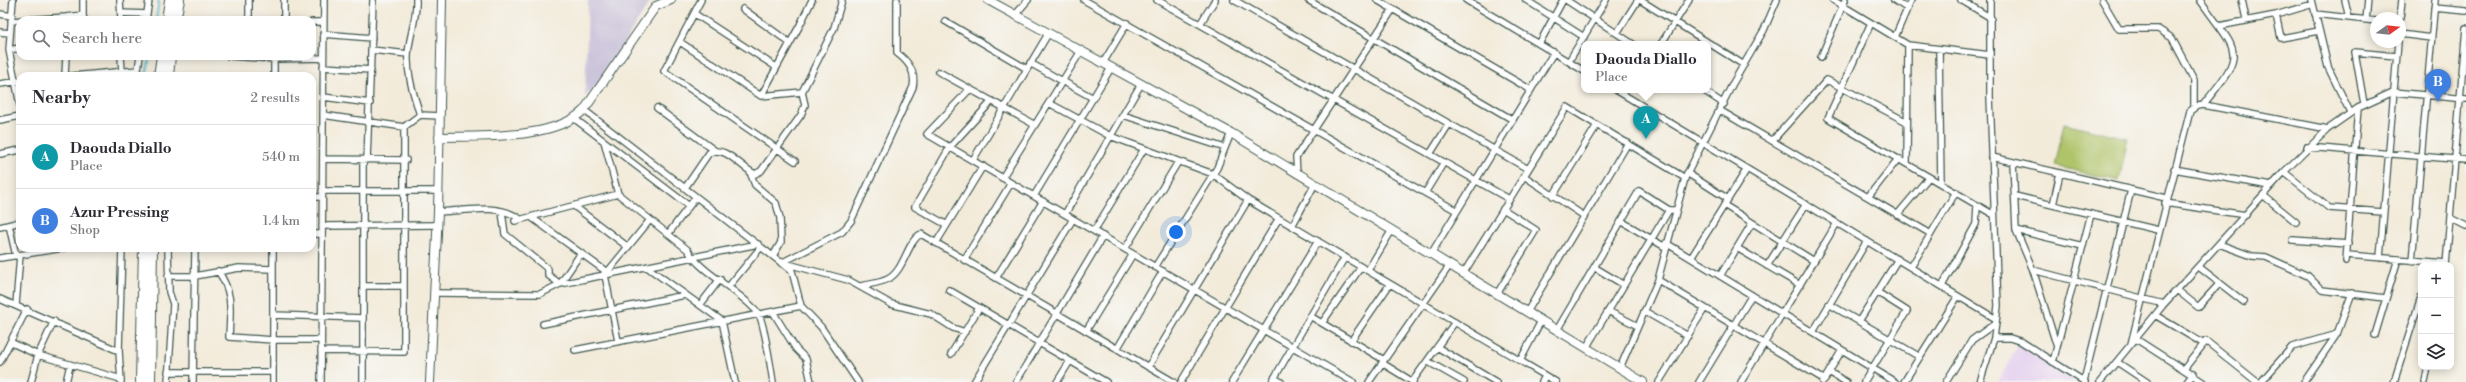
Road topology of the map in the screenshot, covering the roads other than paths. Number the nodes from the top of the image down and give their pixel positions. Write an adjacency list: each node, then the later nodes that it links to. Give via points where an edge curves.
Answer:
1 (13, 0): 70 (street)
2 (83, 0): 61 (street)
3 (120, 0): 55 (street)
4 (149, 0): 64 (street)
5 (170, 0): 65 (highway)
6 (179, 0): 66 (highway)
7 (249, 0): 67 (street)
8 (284, 0): 68 (street)
9 (324, 0): 80 (street)
10 (373, 0): 96 (street)
11 (416, 0): 116 (street, via 415,26)
12 (442, 0): 180 (street)
13 (671, 0): 174 (street, via 656,6)
14 (701, 0): 57 (street)
15 (812, 0): 105 (street)
16 (842, 0): 153 (street, via 834,28)
17 (897, 0): 353 (street, via 897,54 908,61 915,79 913,87 851,221 842,232)
18 (988, 0): 58 (street)
19 (1028, 0): 58 (street)
20 (1084, 0): 82 (street)
21 (1157, 0): 84 (street)
22 (1215, 0): 84 (street)
23 (1234, 0): 135 (street)
24 (1308, 0): 97 (street)
25 (1378, 0): 51 (street)
26 (1466, 0): 106 (street)
27 (1526, 0): 69 (street)
28 (1563, 0): 69 (street)
29 (1566, 0): 74 (street)
30 (1606, 0): 74 (street)
31 (1639, 0): 81 (street); 92 (street)
32 (1689, 0): 81 (street)
33 (1777, 0): 131 (street)
34 (1833, 0): 48 (street)
35 (1846, 0): 48 (street)
36 (1894, 0): 52 (street)
37 (1911, 0): 52 (street)
38 (1961, 0): 72 (street)
39 (1990, 0): 72 (street)
40 (2102, 0): 170 (street, via 2119,29 2158,28 2172,38 2194,80)
41 (2201, 0): 85 (street)
42 (2242, 0): 75 (street)
43 (2345, 0): 73 (street)
44 (2368, 0): 76 (street)
45 (2402, 0): 54 (street)
46 (2435, 0): 49 (street)
47 (2312, 2): 59 (street); 60 (street)
48 (1843, 6): 83 (street); 119 (street)
49 (2434, 8): 53 (street); 98 (street)
50 (743, 9): 105 (street)
51 (1393, 9): 97 (street); 152 (street)
52 (1908, 9): 95 (street)
53 (2466, 11)
54 (2401, 12)
55 (120, 13): 62 (street); 63 (street)
56 (0, 14): 70 (street)
57 (695, 14): 103 (street); 133 (street)
58 (1016, 14): 91 (street)
59 (2315, 14): 73 (street); 87 (street)
60 (2276, 15): 75 (street); 87 (street, via 2281,38)
61 (84, 16)
62 (120, 16)
63 (140, 16)
64 (146, 16)
65 (168, 16)
66 (176, 16)
67 (249, 16)
68 (284, 16)
69 (1553, 17): 94 (street); 106 (street)
70 (11, 18): 71 (street); 89 (street)
71 (16, 18)
72 (1991, 18): 117 (street)
73 (2349, 18): 76 (street)
74 (1595, 19): 92 (street); 94 (street)
75 (2246, 19): 85 (street)
76 (2366, 20): 77 (street)
77 (2370, 20)
78 (945, 21): 130 (street)
79 (316, 22): 80 (street)
80 (324, 22): 90 (street)
81 (1675, 22): 101 (street); 102 (street)
82 (1127, 23): 129 (street); 192 (street)
83 (1871, 23): 95 (street); 150 (street)
84 (1200, 24): 162 (street)
85 (2219, 26): 169 (street, via 2234,49 2234,63 2228,75)
86 (2466, 28): 161 (street)
87 (2319, 31): 176 (street, via 2328,67)
88 (0, 32): 89 (street)
89 (10, 33): 112 (street)
90 (323, 34): 96 (street); 121 (street)
91 (1048, 34): 114 (street); 130 (street)
92 (1618, 34): 100 (street)
93 (2406, 35): 98 (street)
94 (1584, 37): 99 (street)
95 (1895, 37): 108 (street)
96 (372, 38): 113 (street)
97 (1374, 38): 135 (street); 185 (street)
98 (2431, 38): 157 (street)
99 (1582, 41)
100 (1628, 41)
101 (1663, 41)
102 (1705, 41)
103 (680, 42): 158 (street); 203 (street, via 664,71)
104 (1581, 42): 128 (street)
105 (790, 43): 133 (street)
106 (1539, 44): 115 (street)
107 (1711, 45): 131 (street)
108 (1908, 45): 111 (street); 187 (street)
109 (2397, 48): 118 (street)
110 (16, 49): 112 (street)
111 (1939, 49): 117 (street); 243 (street)
112 (9, 50): 145 (street)
113 (372, 50): 116 (street); 137 (street)
114 (1081, 51): 129 (street); 147 (street)
115 (1554, 52): 128 (street); 152 (street)
116 (408, 54): 179 (street, via 409,79)
117 (1990, 55): 214 (street)
118 (2396, 56): 154 (street); 168 (street, via 2355,52)
119 (1821, 57)
120 (316, 58): 121 (street)
121 (323, 58): 132 (street)
122 (66, 60): 138 (street)
123 (122, 60): 139 (street)
124 (139, 60): 140 (street)
125 (161, 60): 141 (highway)
126 (170, 60): 142 (highway)
127 (274, 60): 143 (street)
128 (1569, 61): 136 (street)
129 (1103, 63): 134 (street)
130 (1029, 66): 147 (street); 172 (street)
131 (1744, 66): 167 (street)
132 (323, 67): 137 (street); 159 (street)
133 (776, 67): 158 (street)
134 (1111, 68): 149 (street); 160 (street)
135 (1354, 69): 162 (street); 188 (street)
136 (1581, 69)
137 (371, 70): 165 (street)
138 (65, 72)
139 (122, 72)
140 (137, 72)
141 (160, 72)
142 (168, 72)
143 (274, 72)
144 (939, 72): 151 (street)
145 (16, 77)
146 (16, 81): 148 (street)
147 (1063, 81): 160 (street); 166 (street)
148 (0, 84)
149 (1141, 84): 177 (street); 194 (street)
150 (1842, 88): 187 (street); 198 (street, via 1827,80); 216 (street, via 1828,118)
151 (970, 89): 164 (street); 201 (street, via 927,134)
152 (1531, 90): 185 (street)
153 (802, 92): 158 (street); 203 (street, via 805,105 801,116)
154 (2393, 92): 157 (street); 168 (street); 210 (street)
155 (1621, 93): 199 (street)
156 (1708, 93): 167 (street)
157 (2425, 95): 161 (street); 213 (street)
158 (761, 96)
159 (323, 97): 165 (street); 178 (street)
160 (1094, 98): 184 (street)
161 (2460, 98): 163 (street); 217 (street)
162 (1332, 99): 192 (street); 212 (street)
163 (2466, 99)
164 (992, 102): 172 (street); 201 (street)
165 (370, 103): 186 (street)
166 (1048, 104): 184 (street); 189 (street)
167 (1724, 104): 175 (street)
168 (2364, 104): 173 (street)
169 (2203, 105): 170 (street); 193 (street)
170 (2194, 107): 229 (street, via 2187,115)
171 (657, 108): 206 (street)
172 (1004, 108): 189 (street); 220 (street)
173 (2358, 108): 176 (street); 209 (street)
174 (584, 110): 182 (street); 245 (street)
175 (1721, 111): 198 (street); 199 (street)
176 (2350, 112): 193 (street)
177 (1123, 114): 195 (street); 204 (street)
178 (323, 115): 186 (street); 215 (street)
179 (420, 115): 180 (street); 191 (street)
180 (440, 116): 196 (street)
181 (16, 117): 183 (street)
182 (575, 119): 196 (street, via 535,130 506,134); 197 (street)
183 (0, 120)
184 (1080, 120): 195 (street); 255 (street)
185 (1513, 120): 207 (street)
186 (369, 122): 191 (street); 218 (street)
187 (1907, 122): 226 (street)
188 (1449, 124): 207 (street); 212 (street)
189 (1035, 125): 239 (street)
190 (1597, 125): 200 (street); 230 (street, via 1567,106); 256 (street)
191 (404, 127): 219 (street)
192 (1313, 129): 235 (street, via 1296,157); 251 (street)
193 (2328, 129): 202 (street)
194 (1231, 133): 204 (street); 235 (street)
195 (1110, 136): 205 (street); 280 (street)
196 (439, 137): 249 (street)
197 (604, 141): 253 (street); 271 (street)
198 (1772, 141): 260 (street)
199 (1704, 142): 228 (street); 237 (street)
200 (1628, 144): 237 (street); 285 (street)
201 (950, 147): 220 (street); 301 (street, via 915,207)
202 (2307, 147): 209 (street); 232 (street)
203 (778, 148): 222 (street); 231 (street, via 761,171 755,174)
204 (1225, 148): 234 (street)
205 (1144, 149): 223 (street); 309 (street)
206 (714, 150): 231 (street, via 722,152); 245 (street, via 709,153)
207 (1494, 150): 230 (street); 240 (street)
208 (16, 151): 211 (street)
209 (2354, 151): 210 (street); 273 (street)
210 (2388, 153): 213 (street); 279 (street)
211 (0, 154)
212 (1430, 154): 224 (street)
213 (2420, 156): 217 (street); 352 (street)
214 (1992, 157): 225 (street); 283 (street)
215 (322, 159): 218 (street); 252 (street)
216 (1898, 159): 226 (street); 260 (street)
217 (2455, 159): 221 (street); 288 (street)
218 (365, 160): 219 (street); 247 (street)
219 (406, 160): 248 (street)
220 (973, 160): 227 (street)
221 (2466, 160)
222 (795, 162)
223 (1178, 162): 234 (street); 329 (street)
224 (1444, 162): 240 (street); 251 (street)
225 (2014, 162): 233 (street); 257 (street)
226 (1907, 164): 238 (street)
227 (983, 166): 239 (street); 301 (street)
228 (1747, 169): 262 (street); 266 (street)
229 (2174, 169): 244 (street); 265 (street)
230 (1528, 170): 236 (street)
231 (750, 172): 342 (street, via 755,185 776,203 782,242)
232 (2284, 172): 244 (street); 273 (street, via 2329,208)
233 (2060, 173): 246 (street); 269 (street)
234 (1213, 174): 263 (street); 359 (street)
235 (1297, 174): 242 (street)
236 (1524, 176): 256 (street); 261 (street)
237 (1686, 176): 262 (street); 275 (street)
238 (1929, 177): 243 (street); 282 (street)
239 (1002, 178): 241 (street)
240 (1476, 180): 261 (street); 276 (street)
241 (1011, 183): 255 (street); 350 (street)
242 (1315, 184): 303 (street); 306 (street)
243 (1941, 184): 250 (street)
244 (2271, 186): 258 (street)
245 (685, 188): 259 (street)
246 (2131, 190): 265 (street); 292 (street)
247 (363, 191): 248 (street); 252 (street); 298 (street)
248 (405, 191): 249 (street); 299 (street)
249 (438, 191): 277 (street)
250 (1956, 192): 268 (street); 313 (street)
251 (1425, 193): 276 (street)
252 (322, 194): 254 (street); 302 (street)
253 (618, 194): 270 (street); 290 (street)
254 (316, 196)
255 (1034, 196): 264 (street)
256 (1553, 196): 285 (street)
257 (2015, 196): 269 (street); 307 (street)
258 (2264, 196): 284 (street); 293 (street)
259 (696, 197): 271 (street); 324 (street)
260 (1868, 197): 282 (street)
261 (1509, 199): 272 (street)
262 (1728, 199): 267 (street)
263 (1248, 200): 287 (street); 390 (street)
264 (1043, 201): 280 (street); 374 (street)
265 (2166, 201): 284 (street); 308 (street)
266 (1806, 204): 296 (street); 319 (street)
267 (1724, 205): 295 (street); 346 (street)
268 (1977, 205): 283 (street); 387 (street, via 1976,224)
269 (2053, 205): 281 (street)
270 (574, 206): 286 (street); 326 (street)
271 (689, 206): 312 (street)
272 (1503, 209): 369 (street); 395 (street, via 1536,230)
273 (2350, 209): 279 (street); 322 (street)
274 (1669, 210): 275 (street); 291 (street, via 1639,191); 315 (street)
275 (1676, 210): 323 (street)
276 (1457, 211): 340 (street)
277 (438, 212): 278 (street); 300 (street)
278 (502, 212): 286 (street, via 515,215 518,220); 379 (street, via 505,234 548,269 548,274)
279 (2383, 212): 347 (street)
280 (1065, 214): 289 (street)
281 (2091, 214): 292 (street); 325 (street)
282 (1897, 215): 313 (street)
283 (1994, 215): 431 (street, via 1998,306)
284 (2246, 215): 321 (street)
285 (1584, 216): 419 (street)
286 (531, 217): 338 (street)
287 (1279, 218): 303 (street); 412 (street)
288 (2450, 218): 304 (street); 355 (street)
289 (1072, 219): 309 (street); 398 (street)
290 (650, 220): 312 (street); 326 (street)
291 (1621, 221): 315 (street); 363 (street)
292 (2123, 222): 308 (street); 388 (street)
293 (2296, 222)
294 (16, 223): 297 (street)
295 (1752, 223): 319 (street); 328 (street)
296 (1837, 223): 318 (street); 351 (street)
297 (9, 225): 305 (street); 327 (street)
298 (363, 225): 299 (street); 302 (street); 383 (street)
299 (404, 225): 300 (street); 384 (street)
300 (437, 225): 393 (street)
301 (947, 225): 320 (street)
302 (322, 226): 311 (street)
303 (1292, 226): 317 (street)
304 (2466, 226)
305 (0, 227)
306 (1392, 230): 340 (street); 365 (street)
307 (2016, 230): 325 (street); 366 (street)
308 (2158, 230): 400 (street)
309 (1094, 231): 314 (street)
310 (316, 234): 311 (street)
311 (322, 234): 425 (street)
312 (668, 234): 345 (street, via 688,250)
313 (1931, 234): 361 (street)
314 (1103, 236): 329 (street); 420 (street)
315 (1651, 240): 323 (street); 381 (street)
316 (2293, 240): 322 (street)
317 (1318, 241): 343 (street); 439 (street)
318 (1867, 241): 348 (street); 405 (street)
319 (1782, 242): 351 (street); 357 (street)
320 (936, 243): 350 (street); 386 (street, via 921,234 890,278)
321 (2219, 244): 362 (street); 394 (street, via 2252,256 2266,257 2308,276 2322,290)
322 (2348, 244): 347 (street, via 2346,258)
323 (1666, 245): 346 (street); 376 (street)
324 (760, 246): 342 (street); 345 (street); 385 (street)
325 (2083, 246): 377 (street)
326 (628, 247): 370 (street)
327 (16, 248)
328 (1737, 248): 357 (street); 373 (street)
329 (1125, 249): 339 (street)
330 (17, 252): 341 (street)
331 (37, 252): 341 (street)
332 (122, 252): 466 (street)
333 (144, 252): 498 (highway)
334 (152, 252): 499 (highway)
335 (168, 252): 371 (street)
336 (195, 252): 372 (street)
337 (273, 252): 364 (street)
338 (581, 254): 370 (street, via 604,270); 379 (street)
339 (1133, 254): 359 (street); 441 (street)
340 (1431, 254): 356 (street)
341 (18, 255): 344 (street); 407 (street)
342 (773, 256): 353 (street)
343 (1345, 257): 360 (street); 426 (street)
344 (0, 258)
345 (693, 258): 358 (street); 375 (street)
346 (1691, 258): 373 (street)
347 (2380, 258): 349 (street)
348 (1898, 259): 361 (street); 392 (street)
349 (2398, 259): 352 (street); 401 (street)
350 (964, 260): 374 (street)
351 (1814, 261): 382 (street)
352 (2412, 261): 354 (street)
353 (782, 262): 386 (street, via 838,276); 409 (street, via 792,271)
354 (2419, 262)
355 (2446, 262)
356 (1450, 265): 369 (street); 404 (street)
357 (1767, 266): 382 (street)
358 (647, 267): 370 (street); 396 (street)
359 (1155, 267): 368 (street)
360 (1361, 267): 365 (street); 434 (street)
361 (1911, 267): 387 (street)
362 (2199, 267): 378 (street); 391 (street)
363 (1594, 268): 381 (street); 440 (street)
364 (273, 269): 367 (street, via 239,268); 423 (street)
365 (1368, 270): 380 (street)
366 (2033, 270): 377 (street); 461 (street)
367 (218, 271): 372 (street); 450 (street, via 227,283 231,296 228,337)
368 (1163, 272): 390 (street); 463 (street)
369 (1463, 274): 395 (street)
370 (605, 275): 379 (street); 415 (street)
371 (168, 276): 372 (street); 485 (street, via 173,304)
372 (195, 276): 488 (street)
373 (1720, 276): 397 (street)
374 (996, 278): 398 (street)
375 (720, 279): 385 (street); 408 (street)
376 (1658, 280): 413 (street); 417 (street)
377 (2074, 281): 388 (street); 461 (street)
378 (2220, 283): 391 (street, via 2198,307); 403 (street)
379 (560, 284): 393 (street, via 540,294)
380 (1390, 284): 404 (street); 453 (street)
381 (1624, 285): 416 (street)
382 (1800, 285): 422 (street)
383 (363, 286): 384 (street); 427 (street)
384 (403, 286): 468 (street, via 404,352)
385 (730, 286): 421 (street)
386 (861, 286): 442 (street, via 891,304 931,314 953,328)
387 (1942, 286): 399 (street)
388 (2107, 289): 400 (street); 535 (street)
389 (949, 290): 411 (street)
390 (1194, 290): 412 (street); 480 (street)
391 (2177, 290): 406 (street)
392 (1877, 292): 430 (street); 448 (street, via 1907,310)
393 (434, 293): 505 (street)
394 (2352, 293): 401 (street); 444 (street)
395 (1497, 294): 419 (street)
396 (685, 295): 408 (street); 415 (street)
397 (1752, 295): 422 (street); 437 (street)
398 (1026, 296): 420 (street); 436 (street)
399 (1958, 296): 431 (street); 471 (street)
400 (2142, 298): 406 (street); 458 (street)
401 (2386, 298): 445 (street)
402 (0, 299): 407 (street)
403 (2244, 302)
404 (1424, 304): 433 (street); 473 (street)
405 (1830, 304): 430 (street); 443 (street)
406 (2164, 304): 424 (street)
407 (16, 305): 414 (street)
408 (700, 305): 432 (street)
409 (801, 306): 418 (street); 509 (street, via 821,327)
410 (2418, 307): 543 (street)
411 (979, 308): 436 (street); 442 (street)
412 (1225, 308): 439 (street); 515 (street)
413 (1705, 308): 437 (street); 446 (street)
414 (26, 310): 429 (street); 454 (street)
415 (612, 310): 435 (street); 452 (street)
416 (1608, 311): 438 (street); 462 (street)
417 (1644, 311): 438 (street); 446 (street)
418 (773, 312): 421 (street); 508 (street, via 796,349 806,359)
419 (1527, 312): 428 (street)
420 (1057, 313): 441 (street); 455 (street)
421 (759, 314): 432 (street); 507 (street)
422 (1782, 314): 443 (street); 456 (street)
423 (273, 315): 425 (street); 450 (street)
424 (2155, 315): 449 (street); 457 (street)
425 (321, 316): 427 (street); 451 (street)
426 (1310, 316): 434 (street); 459 (street)
427 (363, 318): 468 (street)
428 (1541, 320): 440 (street); 475 (street)
429 (54, 321): 466 (street); 470 (street)
430 (1859, 321): 448 (street)
431 (1996, 321): 447 (street); 533 (street, via 1972,340)
432 (722, 322): 452 (street); 506 (street)
433 (1455, 322): 460 (street); 475 (street)
434 (1322, 323): 453 (street)
435 (542, 324)
436 (1008, 325): 455 (street); 510 (street)
437 (1734, 325): 456 (street); 527 (street)
438 (1638, 326): 481 (street)
439 (1264, 330): 459 (street); 516 (street)
440 (1557, 330): 462 (street)
441 (1086, 331): 463 (street)
442 (965, 332): 469 (street)
443 (1813, 332): 465 (street)
444 (2337, 334): 541 (street, via 2292,347); 542 (street)
445 (2375, 335)
446 (1688, 336): 526 (street)
447 (1994, 338): 477 (street, via 2010,338 2022,342); 534 (street)
448 (1890, 339): 471 (street); 482 (street)
449 (2136, 339): 458 (street); 483 (street)
450 (273, 340): 451 (street); 486 (street)
451 (321, 340): 467 (street)
452 (618, 341): 464 (street)
453 (1351, 341): 473 (street)
454 (10, 342): 470 (street); 476 (street)
455 (1039, 343): 472 (street); 511 (street)
456 (1764, 344): 495 (street); 528 (street)
457 (2204, 344): 483 (street); 540 (street, via 2206,341)
458 (2130, 346): 478 (street)
459 (1292, 347): 493 (street); 518 (street)
460 (1437, 347): 474 (street); 522 (street)
461 (2057, 347): 477 (street)
462 (1586, 348): 481 (street)
463 (1117, 349): 480 (street)
464 (575, 350)
465 (1842, 350): 482 (street); 487 (street)
466 (119, 351): 494 (street)
467 (321, 351): 468 (street); 503 (street)
468 (363, 351): 504 (street)
469 (951, 354)
470 (38, 355): 479 (street); 496 (street)
471 (1920, 357): 532 (street)
472 (1070, 361): 492 (street); 512 (street)
473 (1383, 361): 519 (street); 520 (street)
474 (1428, 361): 520 (street); 521 (street)
475 (1520, 361): 490 (street)
476 (0, 362)
477 (2053, 362): 535 (street)
478 (2117, 362): 536 (street); 537 (street)
479 (70, 365): 494 (street); 497 (street)
480 (1148, 367): 514 (street)
481 (1620, 368): 491 (street)
482 (1872, 368): 530 (street); 531 (street)
483 (2184, 369): 489 (street)
484 (2428, 370): 544 (street)
485 (168, 372): 488 (street); 500 (street)
486 (273, 372): 488 (street); 502 (street)
487 (1829, 372): 495 (street); 529 (street)
488 (194, 373): 501 (street)
489 (2193, 374): 538 (street); 539 (street)
490 (1546, 376): 523 (street); 524 (street)
491 (1632, 379): 525 (street)
492 (1099, 380): 513 (street)
493 (1273, 380): 517 (street)
494 (121, 381)
495 (1824, 381)
496 (31, 382)
497 (66, 382)
498 (141, 382)
499 (150, 382)
500 (168, 382)
501 (193, 382)
502 (273, 382)
503 (321, 382)
504 (363, 382)
505 (430, 382)
506 (735, 382)
507 (773, 382)
508 (811, 382)
509 (858, 382)
510 (974, 382)
511 (1016, 382)
512 (1057, 382)
513 (1106, 382)
514 (1174, 382)
515 (1181, 382)
516 (1232, 382)
517 (1281, 382)
518 (1353, 382)
519 (1369, 382)
520 (1413, 382)
521 (1464, 382)
522 (1496, 382)
523 (1542, 382)
524 (1556, 382)
525 (1643, 382)
526 (1659, 382)
527 (1699, 382)
528 (1742, 382)
529 (1846, 382)
530 (1864, 382)
531 (1894, 382)
532 (1904, 382)
533 (1946, 382)
534 (1980, 382)
535 (2084, 382)
536 (2100, 382)
537 (2147, 382)
538 (2187, 382)
539 (2203, 382)
540 (2257, 382)
541 (2261, 382)
542 (2304, 382)
543 (2394, 382)
544 (2426, 382)

